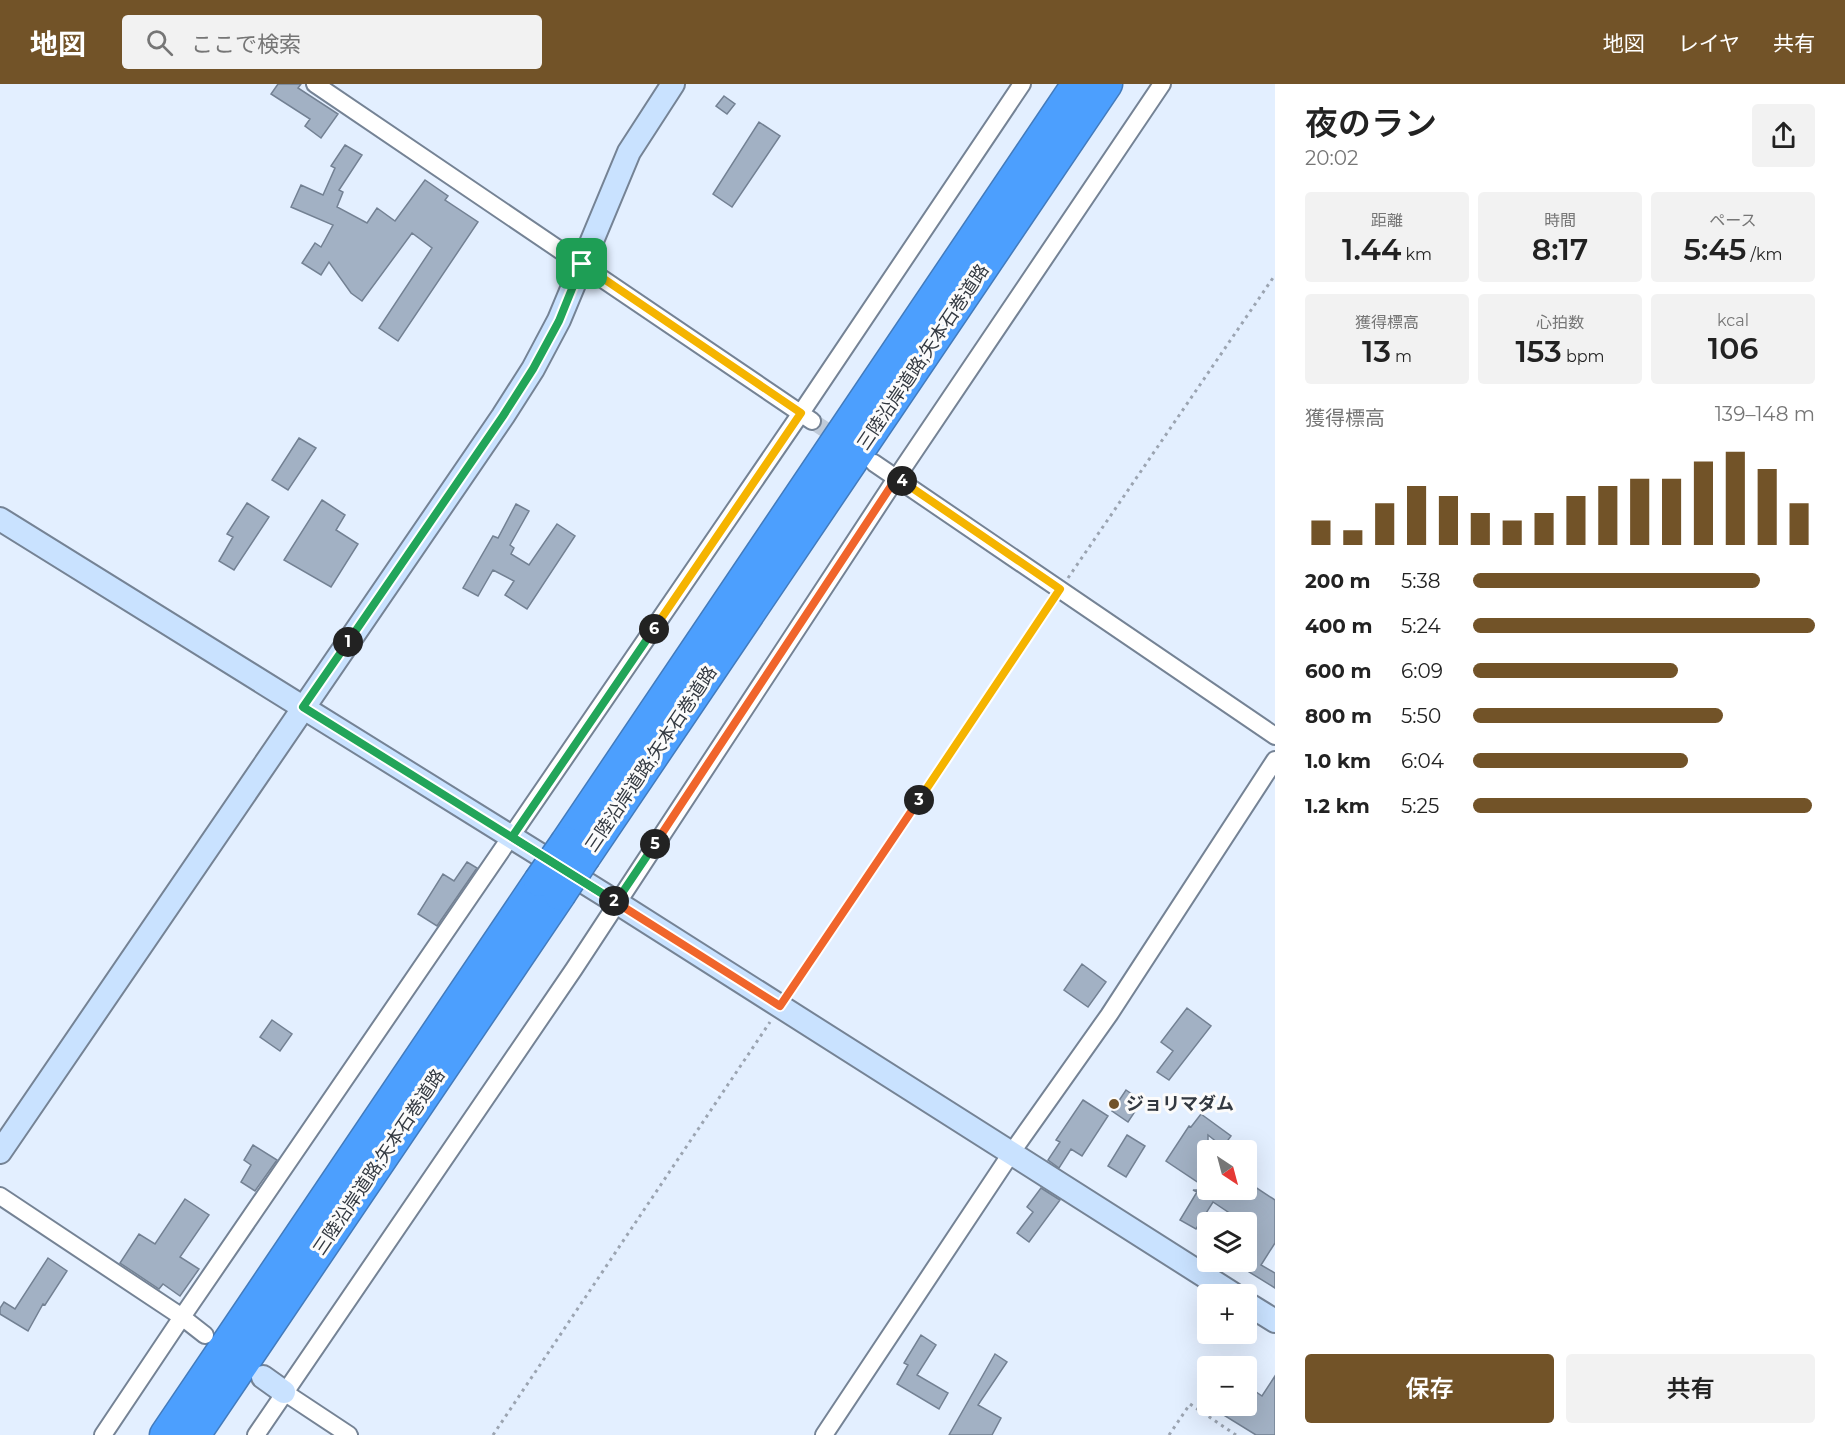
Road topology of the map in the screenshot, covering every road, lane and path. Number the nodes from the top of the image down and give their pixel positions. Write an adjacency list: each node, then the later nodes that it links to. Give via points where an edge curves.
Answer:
1 (315, 84): 7 (street)
2 (673, 84): 7 (street, via 629,152)
3 (1022, 84): 9 (street)
4 (1077, 84): 18 (highway, 三陸沿岸道路;矢本石巻道路)
5 (1107, 84): 18 (highway, 三陸沿岸道路;矢本石巻道路)
6 (1162, 84): 11 (street)
7 (582, 264): 9 (street); 14 (street, via 559,321 533,369)
8 (1275, 275): 13 (path)
9 (807, 417): 17 (street)
10 (874, 463): 11 (street)
11 (897, 477): 13 (street); 20 (street)
12 (0, 519): 14 (street)
13 (1060, 589): 15 (street); 21 (path)
14 (303, 707): 17 (street); 22 (street)
15 (1275, 736)
16 (1275, 760): 23 (street, via 1109,1015)
17 (512, 837): 20 (street); 27 (street)
18 (575, 850): 19 (highway, 三陸沿岸道路;矢本石巻道路, bridge)
19 (549, 888): 33 (highway, 三陸沿岸道路;矢本石巻道路); 34 (highway, 三陸沿岸道路;矢本石巻道路)
20 (616, 902): 21 (street); 31 (street)
21 (780, 1006): 23 (street); 37 (path)
22 (0, 1152)
23 (1012, 1152): 25 (street); 38 (street)
24 (0, 1196): 27 (street)
25 (1217, 1284)
26 (1257, 1310): 28 (street)
27 (182, 1317): 29 (street); 32 (street)
28 (1275, 1321)
29 (206, 1335)
30 (264, 1377): 31 (street)
31 (284, 1392): 35 (street); 36 (street)
32 (103, 1435)
33 (165, 1435)
34 (195, 1435)
35 (256, 1435)
36 (349, 1435)
37 (492, 1435)
38 (824, 1435)
39 (1169, 1435): 40 (path, via 1190,1404)
40 (1236, 1435)

